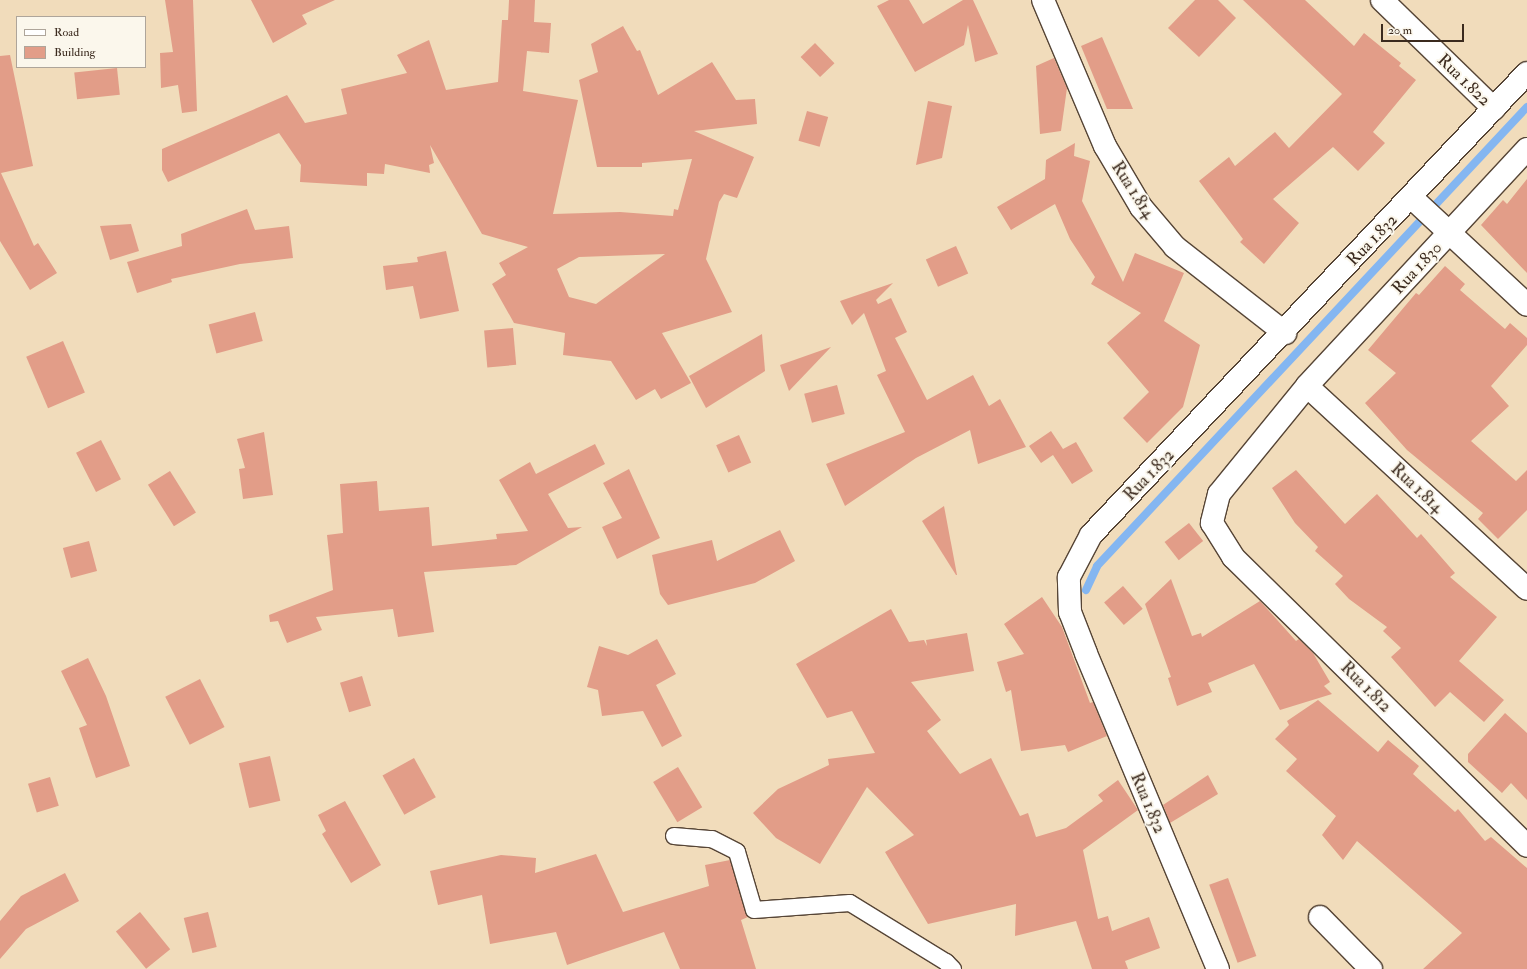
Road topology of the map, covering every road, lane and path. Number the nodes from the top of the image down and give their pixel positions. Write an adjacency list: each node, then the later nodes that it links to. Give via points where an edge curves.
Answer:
1 (1043, 0): 9 (street, Rua 1.814, via 1105,146 1141,207 1175,247)
2 (1382, 0): 4 (street, Rua 1.822)
3 (1527, 73): 4 (street, Rua 1.832)
4 (1494, 109): 6 (street, Rua 1.832)
5 (1527, 149): 7 (street, Rua 1.830)
6 (1412, 198): 7 (street); 9 (street, Rua 1.832)
7 (1449, 234): 8 (street); 10 (street, Rua 1.830)
8 (1527, 306)
9 (1285, 333): 17 (street, Rua 1.832, via 1091,535 1069,577 1070,612)
10 (1307, 386): 11 (street, Rua 1.830, via 1218,494); 12 (street, Rua 1.814)
11 (1212, 523): 14 (street, Rua 1.812, via 1233,557)
12 (1527, 589)
13 (674, 836): 16 (lane, via 712,839 737,852 754,910 850,903)
14 (1527, 846)
15 (1320, 917): 18 (street)
16 (953, 969)
17 (1218, 969)
18 (1371, 969)

